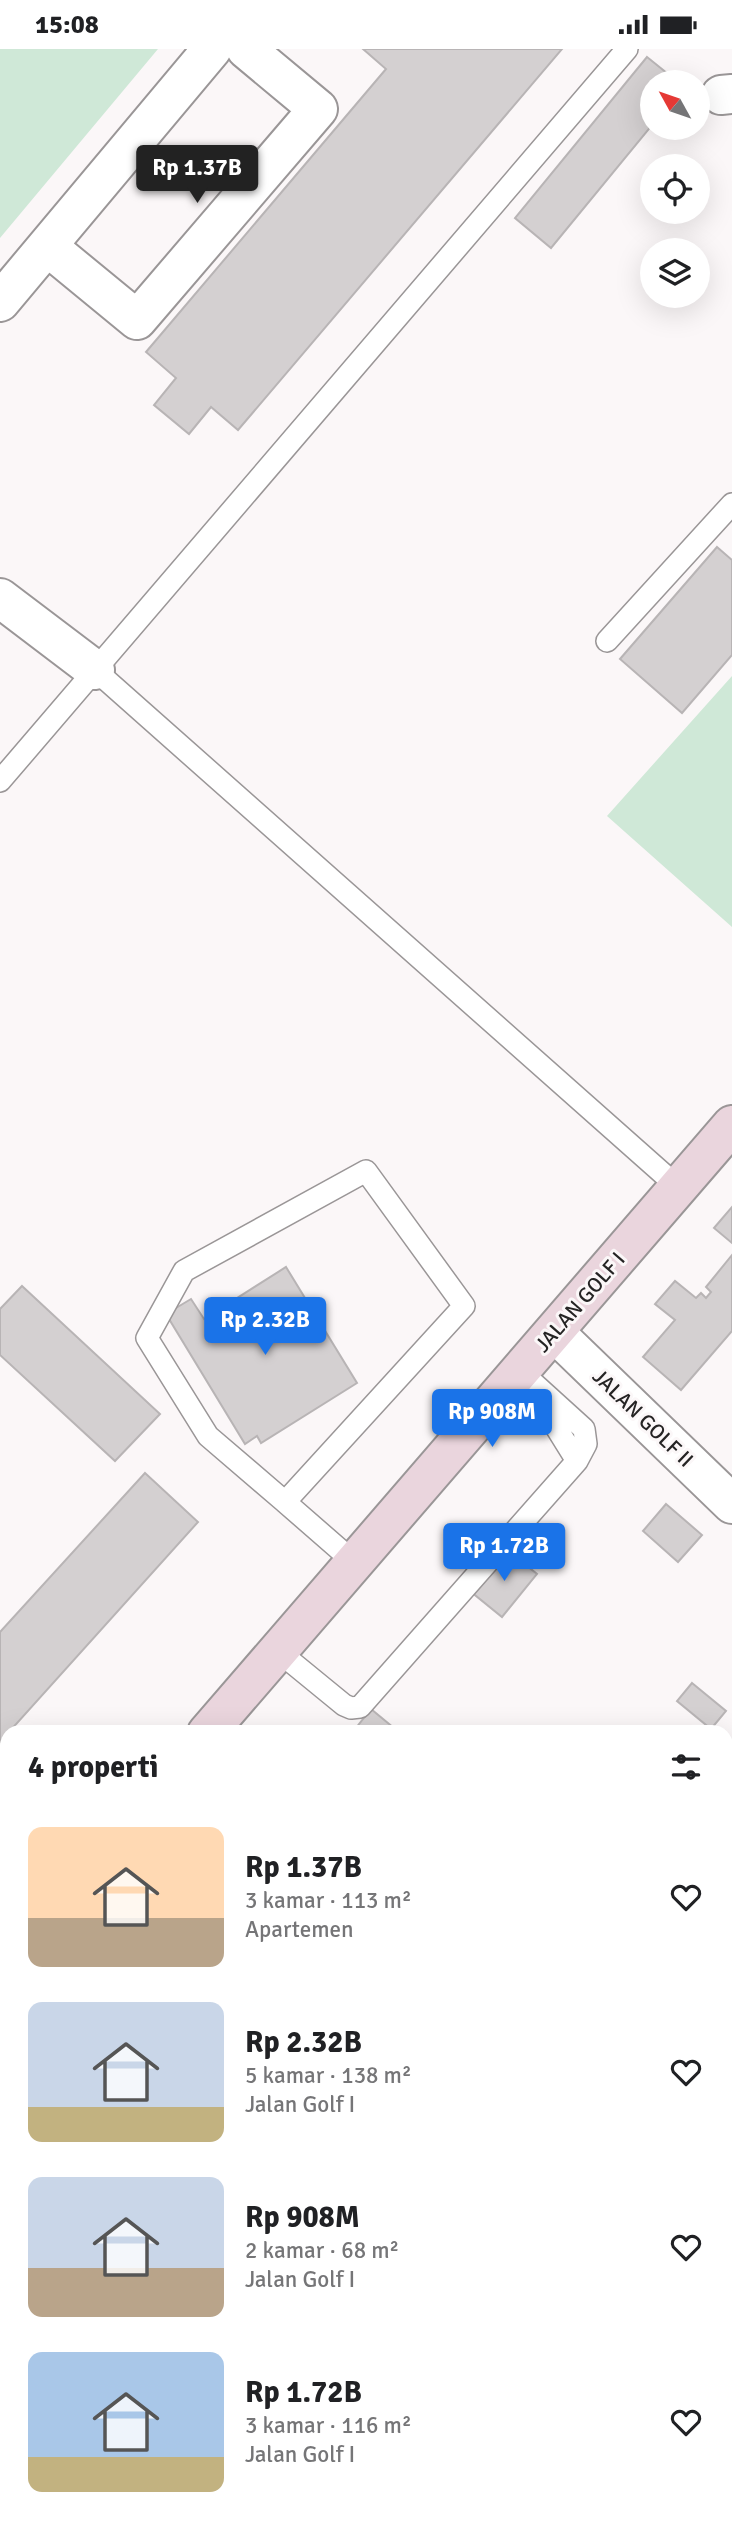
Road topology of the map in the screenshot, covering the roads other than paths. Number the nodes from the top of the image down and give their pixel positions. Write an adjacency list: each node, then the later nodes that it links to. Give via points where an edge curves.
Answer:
1 (212, 49): 4 (street)
2 (246, 49): 4 (street, via 318,109 137,320)
3 (627, 49): 9 (lane)
4 (47, 246): 5 (street)
5 (0, 302)
6 (732, 504): 8 (lane)
7 (0, 598): 9 (street)
8 (607, 641)
9 (95, 670): 10 (lane); 12 (lane)
10 (0, 781)
11 (732, 1125): 12 (main road, JALAN GOLF I)
12 (678, 1187): 13 (main road, JALAN GOLF I)
13 (554, 1332): 14 (main road, JALAN GOLF I); 16 (street, JALAN GOLF II)
14 (520, 1371): 17 (main road, JALAN GOLF I); 18 (lane, via 578,1461 360,1707 344,1705)
15 (285, 1502): 15 (lane, via 208,1436 147,1338 184,1271 366,1171 464,1306); 17 (lane)
16 (732, 1504)
17 (355, 1563): 18 (main road, JALAN GOLF I)
18 (278, 1651): 19 (main road, JALAN GOLF I)
19 (214, 1725)

